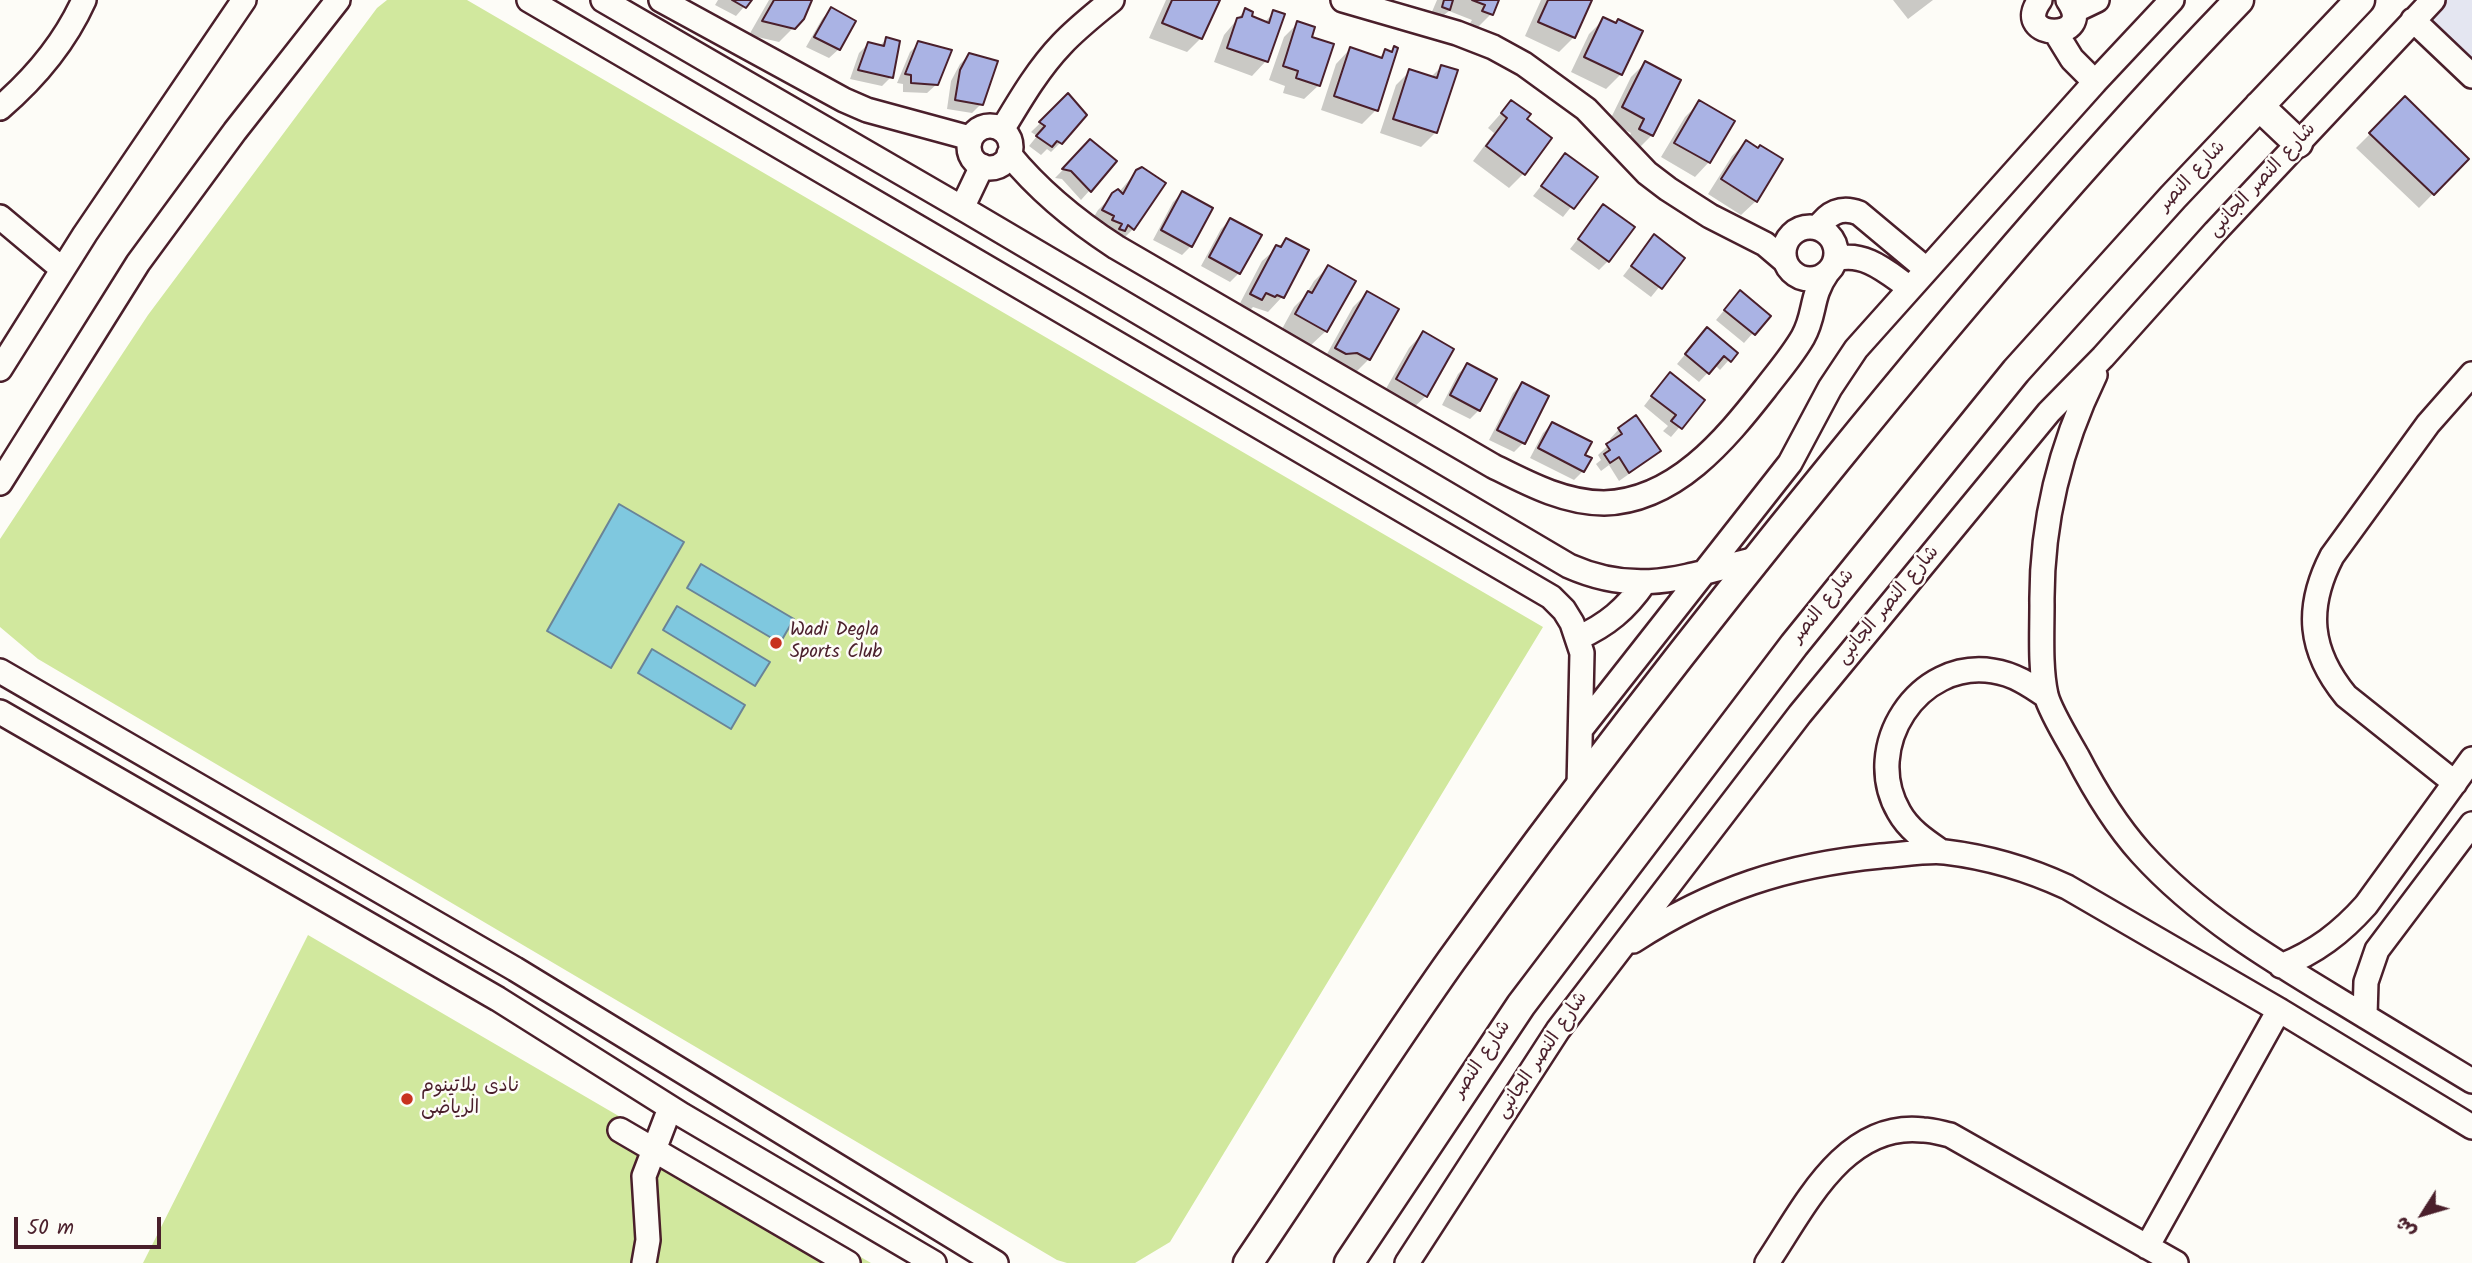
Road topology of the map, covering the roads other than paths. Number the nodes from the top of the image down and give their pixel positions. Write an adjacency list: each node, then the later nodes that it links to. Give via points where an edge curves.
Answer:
1 (84, 0): 21 (street, via 44,65)
2 (244, 0): 34 (street)
3 (338, 0): 42 (street, via 138,263)
4 (529, 0): 46 (street, via 1551,597 1564,610)
5 (603, 0): 27 (street)
6 (661, 0): 23 (street, via 844,100)
7 (1112, 0): 22 (street, via 1051,57)
8 (1343, 0): 31 (street, via 1457,33 1524,64 1586,109 1668,189)
9 (2097, 0): 15 (street)
10 (2172, 0): 19 (street)
11 (2239, 0): 43 (main road, via 2123,122 1956,312)
12 (2360, 0): 20 (main road, شارع النصر)
13 (2433, 0): 16 (street, شارع النصر الجانبى)
14 (2035, 5): 17 (street, via 2039,26)
15 (2071, 5): 17 (street, via 2071,23)
16 (2413, 20): 18 (street); 24 (street, شارع النصر الجانبى)
17 (2056, 33): 19 (street, via 2072,59)
18 (2472, 76)
19 (2095, 82): 35 (street)
20 (2259, 106): 24 (main road); 75 (main road, شارع النصر, via 2017,370 1794,645 1521,1005)
21 (0, 108)
22 (1002, 130): 23 (street, via 984,127); 25 (street, via 1010,141)
23 (970, 138): 26 (street, via 972,158)
24 (2298, 143): 39 (street, شارع النصر الجانبى)
25 (1009, 154): 26 (street, via 995,167); 38 (street, via 1037,186 1115,247 1493,466 1529,485 1582,500 1626,500 1654,491 1696,465 1728,434 1793,352 1808,326)
26 (982, 166): 27 (street)
27 (962, 208): 45 (street, via 1569,566 1605,580)
28 (0, 218): 34 (street)
29 (1818, 228): 30 (street, via 1808,227); 33 (street, via 1831,237 1837,251); 35 (street, via 1836,211 1858,213)
30 (1790, 236): 31 (street); 32 (street)
31 (1756, 239): 32 (street)
32 (1785, 261): 36 (street)
33 (1832, 266): 36 (street, via 1820,277); 37 (street, via 1849,257 1863,259); 38 (street, via 1816,290)
34 (62, 269): 40 (street)
35 (1926, 269): 37 (street)
36 (1803, 278): 38 (street)
37 (1910, 288): 44 (street, via 1856,349 1790,463)
38 (1813, 304)
39 (2103, 357): 49 (street, via 2078,409 2047,520 2041,578); 57 (street, شارع النصر الجانبى, via 2049,412 1800,714)
40 (0, 369)
41 (2472, 374): 53 (street, via 2428,424 2332,556 2322,575 2314,618 2322,660 2346,696)
42 (0, 484)
43 (1756, 559): 44 (street); 54 (main road)
44 (1706, 571): 45 (street); 51 (street)
45 (1644, 583): 46 (street, via 1610,621)
46 (1578, 638): 51 (street, via 1582,653)
47 (0, 671): 48 (street)
48 (24, 687): 50 (street, via 11,697); 59 (street)
49 (2046, 696): 56 (street, via 2002,673 1963,671 1935,682 1911,700 1895,725 1887,754 1888,784 1911,828); 58 (street, via 2090,781 2142,854 2178,890)
50 (4, 713): 60 (street)
51 (1581, 729): 54 (street)
52 (2472, 759): 53 (street)
53 (2455, 783): 58 (street, via 2349,925 2306,956)
54 (1579, 788): 74 (main road, via 1448,965)
55 (2472, 824): 62 (street, via 2377,950 2366,982)
56 (1942, 852): 57 (street, via 1833,861 1776,873 1668,918); 61 (street, via 2036,872)
57 (1618, 950): 76 (street, شارع النصر الجانبى, via 1558,1030)
58 (2281, 966): 62 (street)
59 (515, 969): 60 (street); 73 (street)
60 (498, 999): 64 (street)
61 (2279, 1010): 65 (street); 68 (street)
62 (2365, 1016): 63 (street)
63 (2472, 1081)
64 (676, 1111): 67 (street); 72 (street)
65 (2472, 1127)
66 (620, 1130): 67 (street)
67 (658, 1152): 69 (street, via 644,1176 648,1240); 70 (street); 71 (street)
68 (2147, 1247): 77 (street, via 1950,1135 1922,1129 1893,1131 1865,1140 1842,1157); 78 (street)
69 (644, 1263)
70 (660, 1263)
71 (848, 1263)
72 (934, 1263)
73 (996, 1263)
74 (1248, 1263)
75 (1349, 1263)
76 (1407, 1263)
77 (1767, 1263)
78 (2176, 1263)

